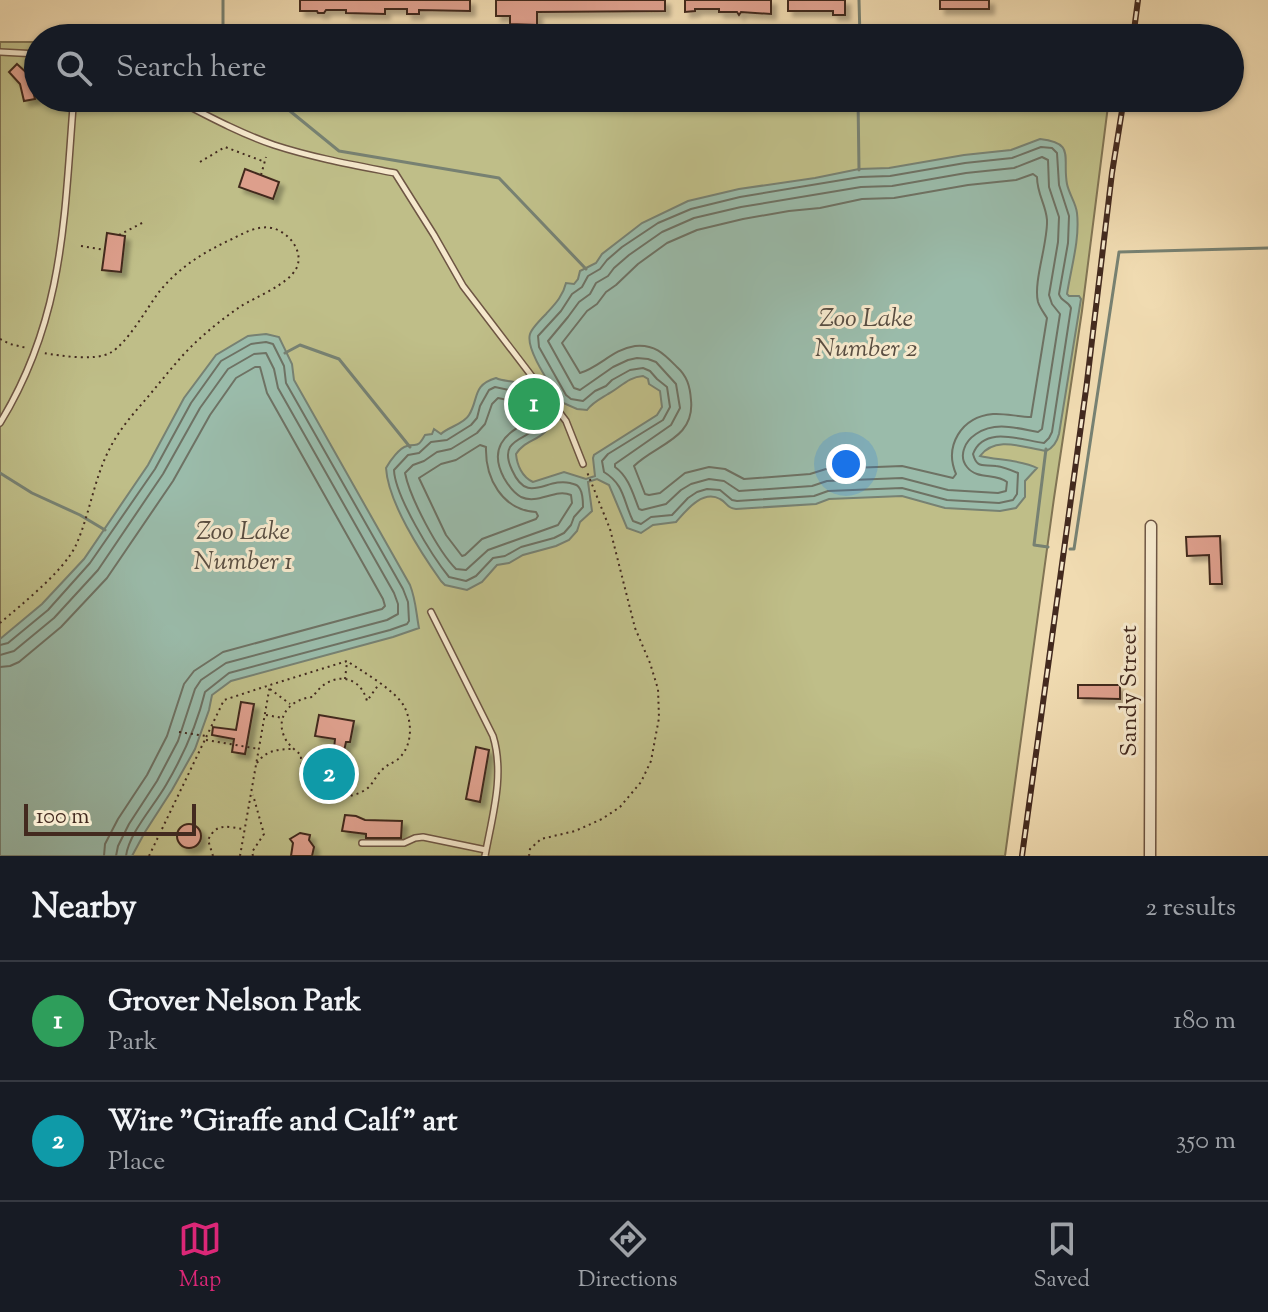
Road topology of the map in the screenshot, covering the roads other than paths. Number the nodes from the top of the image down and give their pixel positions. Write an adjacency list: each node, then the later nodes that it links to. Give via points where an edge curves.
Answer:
1 (0, 52): 2 (lane)
2 (24, 53)
3 (73, 112): 5 (lane, via 65,224 49,310 20,390)
4 (201, 112): 6 (lane, via 272,144 395,173 463,286 566,421)
5 (0, 423)
6 (585, 467)
7 (1151, 526): 11 (street, Sandy Street)
8 (431, 612): 10 (lane, via 497,749 499,778)
9 (362, 843): 10 (lane, via 404,843 423,837)
10 (485, 853)
11 (1150, 856)

